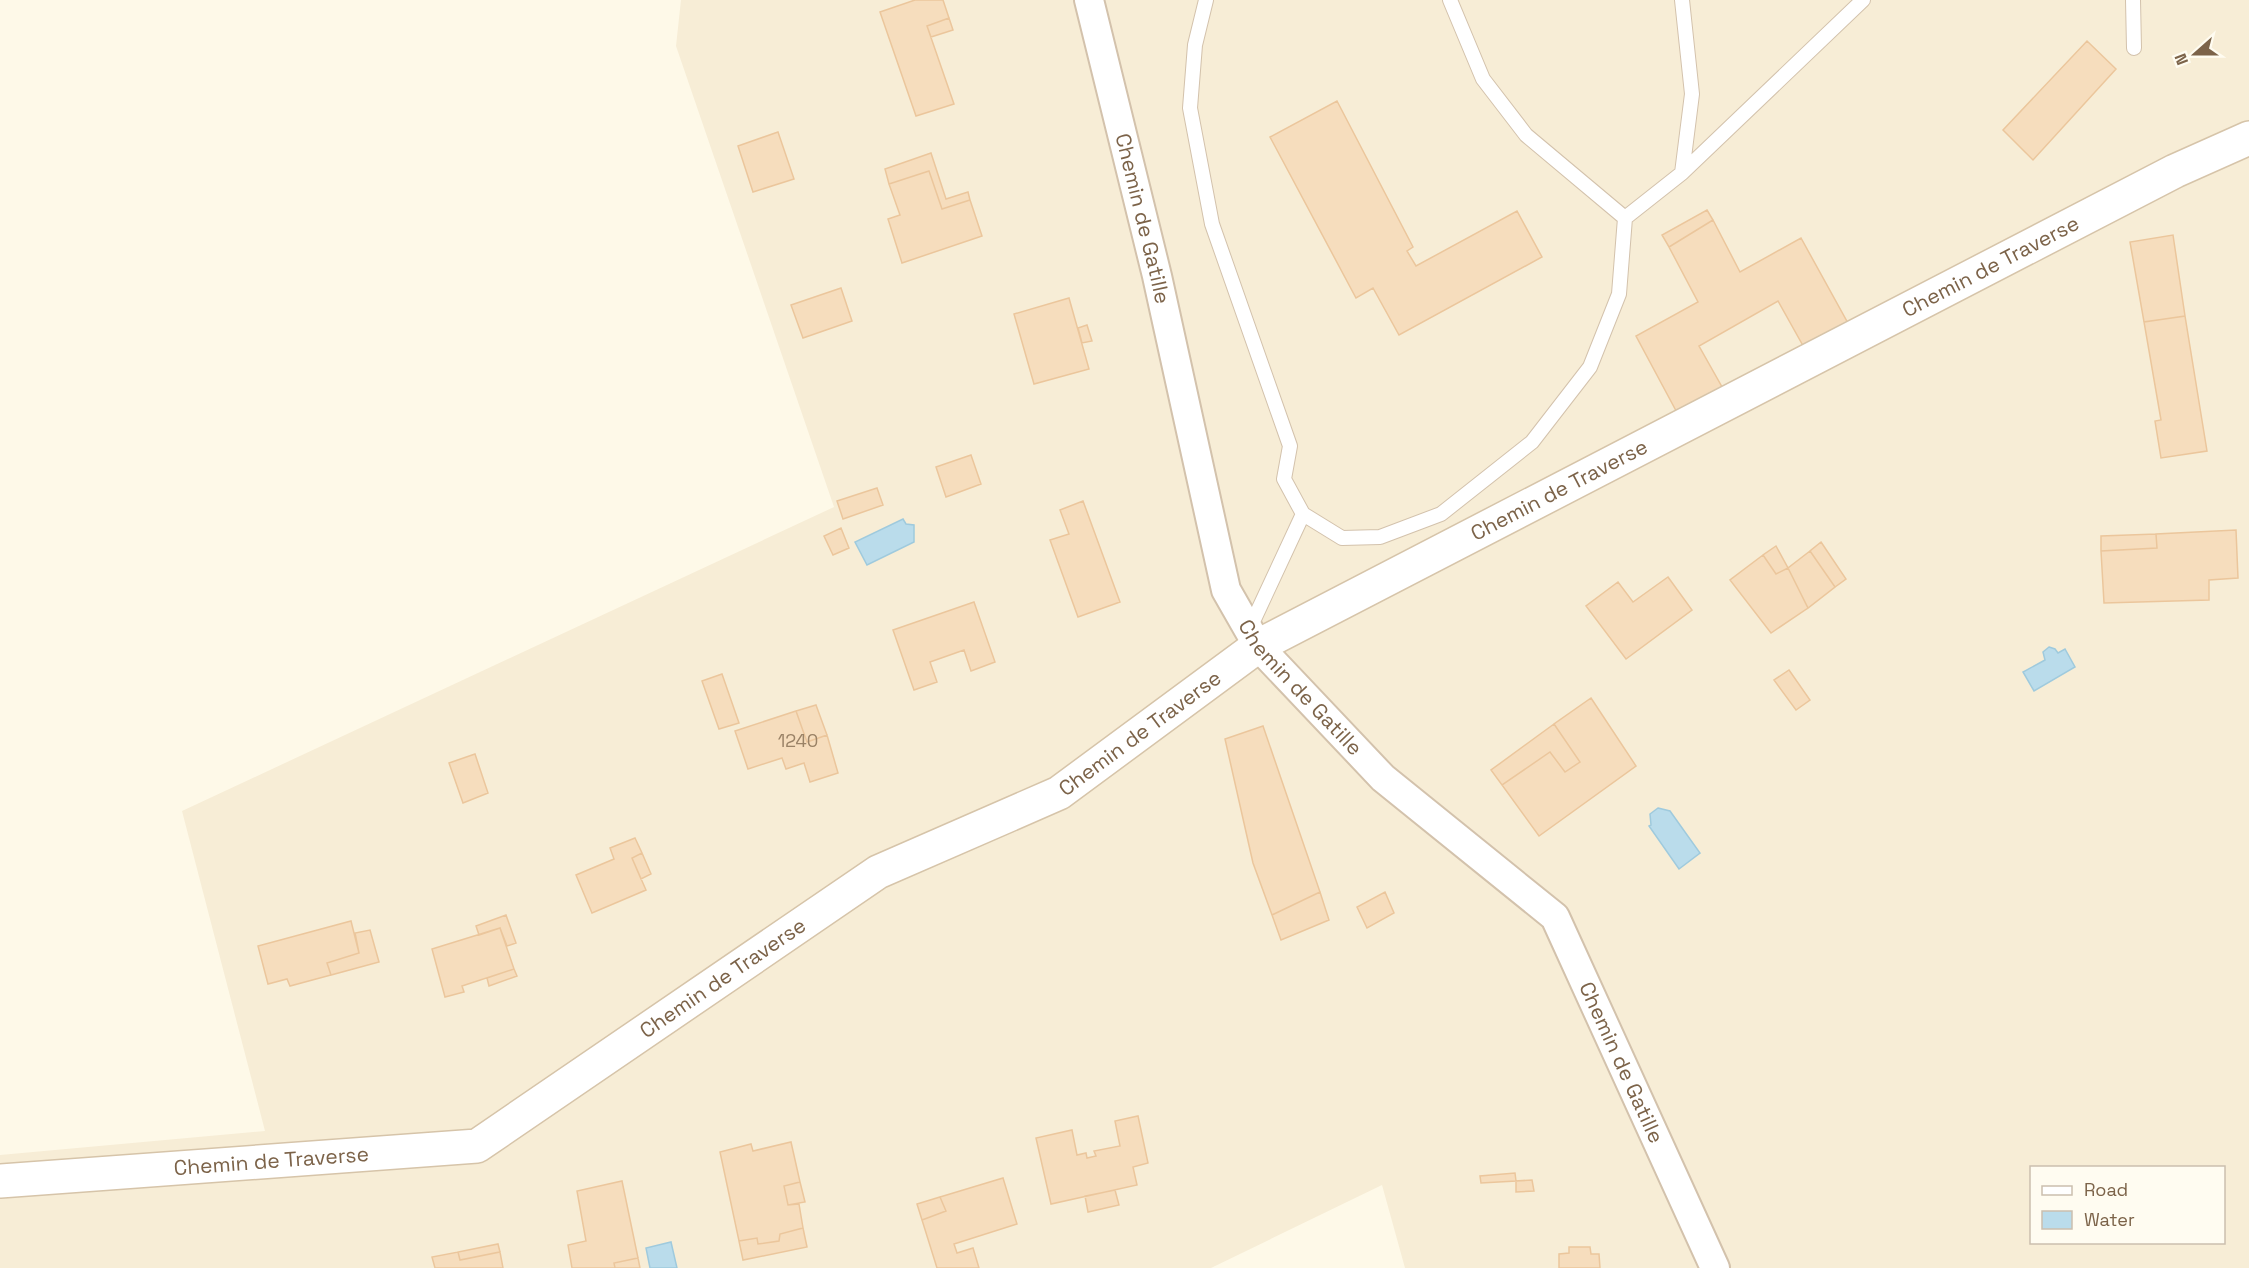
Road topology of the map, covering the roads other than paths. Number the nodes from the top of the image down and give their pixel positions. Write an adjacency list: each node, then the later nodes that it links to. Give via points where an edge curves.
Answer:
1 (1089, 0): 12 (street, Chemin de Gatille, via 1226,590)
2 (1206, 0): 11 (lane, via 1195,45 1190,108 1212,224 1290,446 1284,479)
3 (1450, 0): 10 (lane, via 1483,79 1526,135)
4 (1683, 0): 9 (lane, via 1692,94)
5 (1863, 0): 9 (lane)
6 (2133, 0): 7 (lane)
7 (2134, 48)
8 (2249, 140): 12 (street, Chemin de Traverse, via 2175,171)
9 (1682, 173): 10 (lane)
10 (1625, 218): 11 (lane, via 1618,294 1590,367 1532,442 1441,514 1380,537 1342,538)
11 (1303, 514): 12 (lane)
12 (1253, 638): 13 (street, Chemin de Traverse, via 1059,793 879,872 477,1146); 14 (street, Chemin de Gatille, via 1383,778 1555,917)
13 (0, 1181)
14 (1715, 1268)

